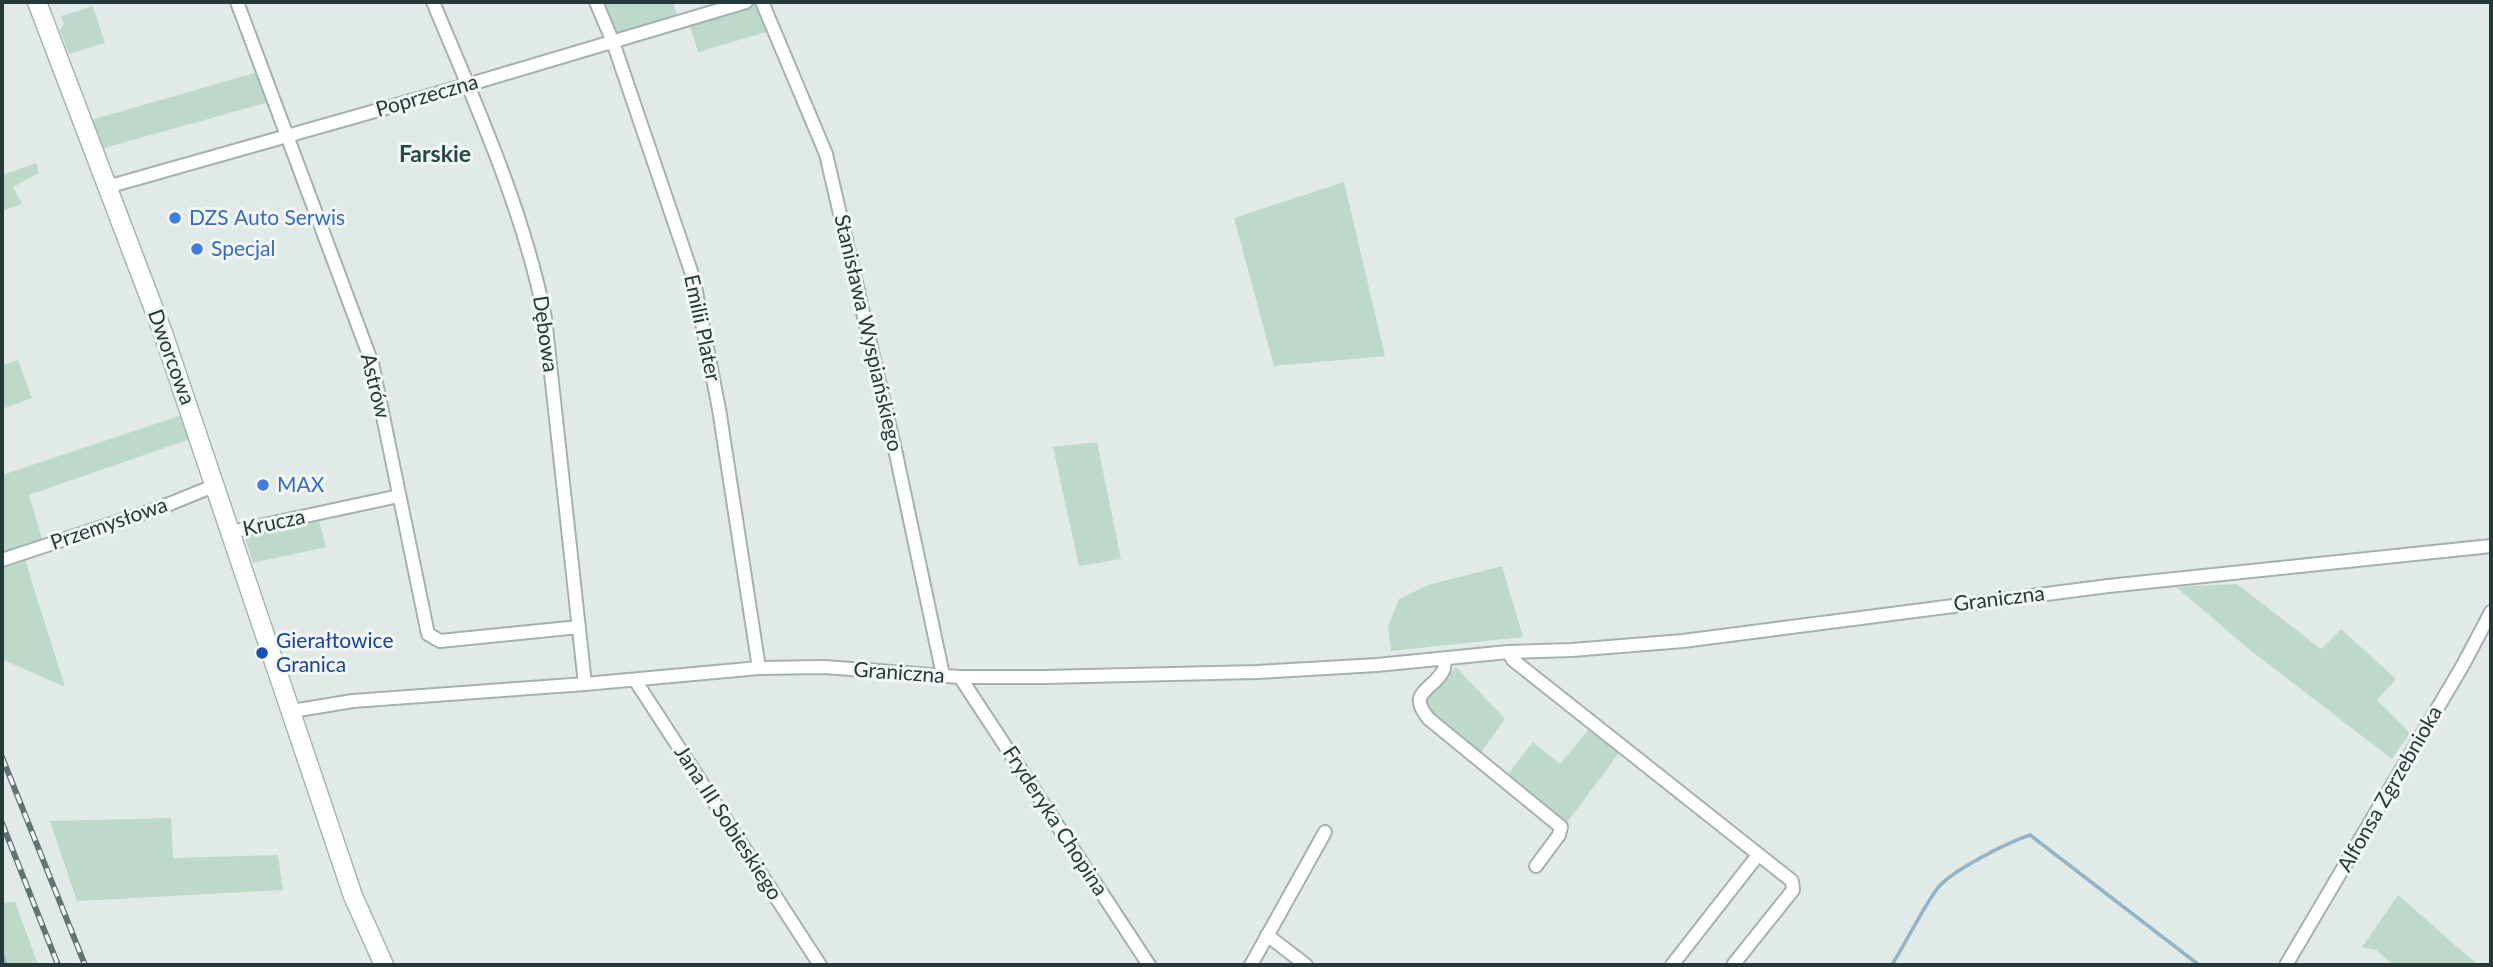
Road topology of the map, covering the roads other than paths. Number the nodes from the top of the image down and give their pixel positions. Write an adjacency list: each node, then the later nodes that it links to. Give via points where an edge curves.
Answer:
1 (37, 2): 10 (main road, Dworcowa)
2 (237, 2): 9 (street, Astrów)
3 (433, 2): 8 (street, Dębowa)
4 (596, 2): 7 (street, Emilii Plater)
5 (746, 2): 7 (street, Poprzeczna)
6 (762, 2): 21 (street, Stanisława Wyspiańskiego, via 826,154 897,454)
7 (613, 42): 8 (street, Poprzeczna); 20 (street, Emilii Plater, via 699,303)
8 (467, 85): 9 (street, Poprzeczna); 17 (street, Dębowa, via 520,218 536,273)
9 (288, 136): 10 (street, Poprzeczna); 12 (street, Astrów, via 372,363)
10 (107, 187): 11 (main road, Dworcowa)
11 (216, 485): 13 (main road, Dworcowa); 15 (street, Przemysłowa)
12 (399, 496): 13 (street, Krucza); 17 (street, Astrów, via 430,637 440,641)
13 (232, 532): 25 (main road, Dworcowa)
14 (2491, 545): 18 (street, Graniczna, via 2095,587 1683,641)
15 (2, 560)
16 (2491, 612): 37 (street, Alfonsa Zgrzebnioka)
17 (579, 626): 24 (street, Dębowa)
18 (1508, 652): 19 (street, Graniczna); 27 (street)
19 (1445, 659): 22 (street, Graniczna, via 1257,672); 28 (street, via 1443,672 1421,696 1422,711 1561,827)
20 (759, 668): 21 (street, Graniczna); 23 (street, Graniczna)
21 (943, 675): 22 (street, Graniczna)
22 (960, 677): 32 (street, Fryderyka Chopina)
23 (635, 680): 24 (street, Graniczna); 31 (street, Jana III Sobieskiego)
24 (585, 684): 25 (street, Graniczna, via 353,701)
25 (292, 713): 30 (main road, Dworcowa, via 353,896)
26 (1325, 832): 29 (street)
27 (1758, 855): 35 (street); 36 (street, via 1792,881 1793,890)
28 (1536, 866)
29 (1267, 935): 33 (street); 34 (street)
30 (384, 965)
31 (820, 965)
32 (1149, 965)
33 (1251, 965)
34 (1306, 965)
35 (1672, 965)
36 (1733, 965)
37 (2286, 965)

